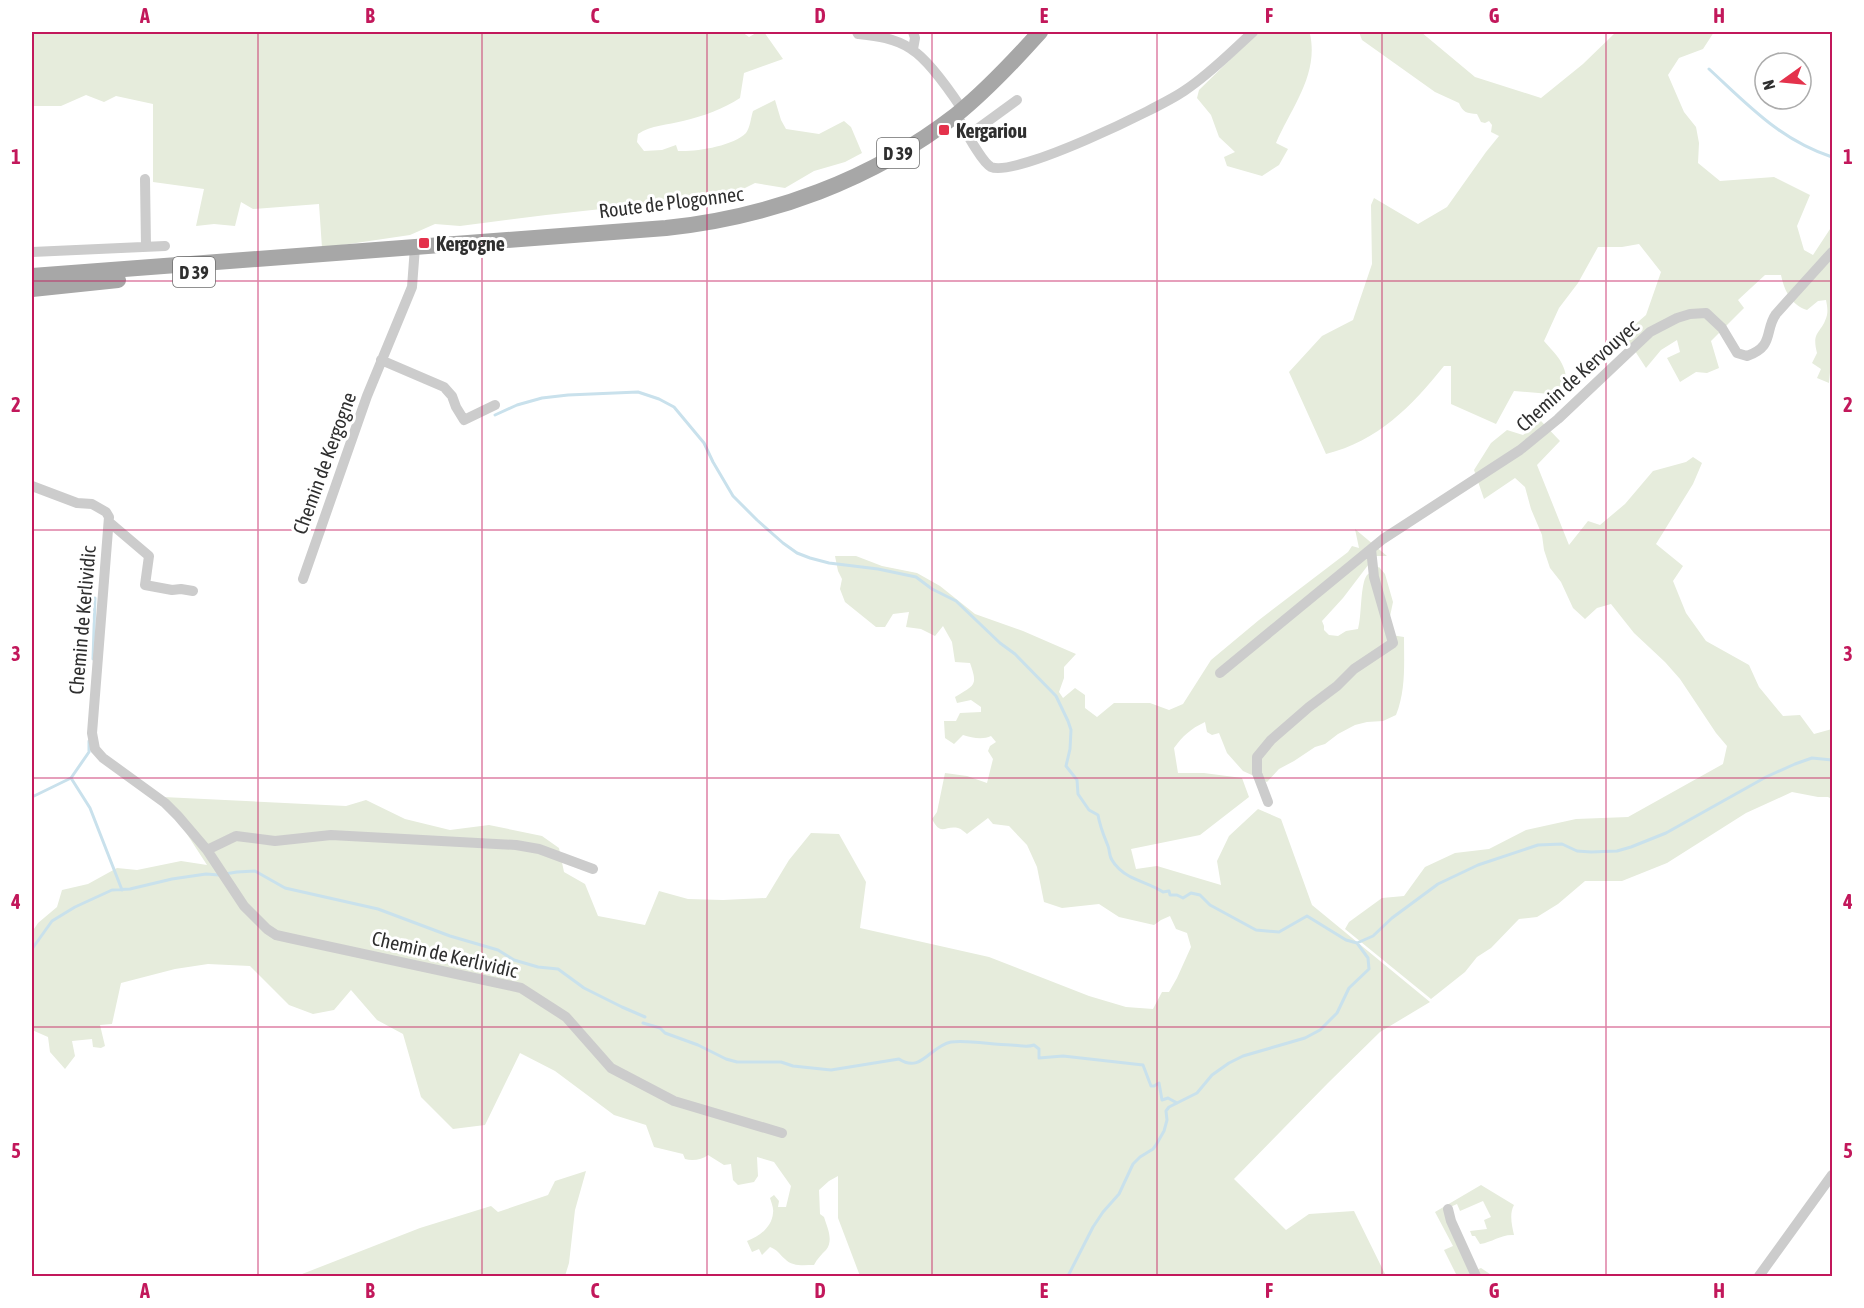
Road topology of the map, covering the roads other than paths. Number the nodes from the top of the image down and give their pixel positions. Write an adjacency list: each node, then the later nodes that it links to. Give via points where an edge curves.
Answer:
1 (857, 32): 5 (street)
2 (913, 32): 5 (street)
3 (1040, 32): 7 (main road, Route de Plogonnec / D 39)
4 (1253, 32): 8 (street, via 1207,74 1170,100 1028,162 1001,169 989,166)
5 (913, 49): 7 (street, via 944,84)
6 (1017, 100): 8 (street)
7 (959, 112): 8 (street); 12 (main road, Route de Plogonnec / D 39, via 868,171 813,194 739,217 666,228)
8 (969, 135)
9 (145, 179): 11 (street)
10 (165, 246): 11 (street)
11 (146, 247): 13 (street)
12 (415, 247): 14 (main road, Route de Plogonnec / D 39); 18 (street, Chemin de Kergogne, via 412,287)
13 (32, 252)
14 (357, 252): 16 (main road, Route de Plogonnec / D 39); 17 (main road, Route de Plogonnec / D 39)
15 (1833, 252): 22 (street, Chemin de Kervouyec, via 1776,314 1768,340 1754,353 1747,356 1737,352 1722,328 1706,313 1690,314 1659,326 1520,450)
16 (32, 276)
17 (32, 289)
18 (381, 360): 19 (street, via 444,387 464,420); 23 (street, Chemin de Kergogne)
19 (495, 405)
20 (32, 486): 21 (street, Chemin de Kerlividic, via 77,503 92,504 106,512)
21 (109, 522): 24 (street, Chemin de Kerlividic, via 149,556 145,585); 27 (street, Chemin de Kerlividic, via 92,722 95,749 165,803)
22 (1371, 549): 25 (street, Chemin de Kervouyec); 26 (street, via 1374,577 1393,643 1354,669 1257,756 1257,773)
23 (303, 579)
24 (193, 591)
25 (1220, 673)
26 (1268, 802)
27 (207, 850): 28 (street, via 236,836 274,841 330,835 516,845 539,849); 29 (street, Chemin de Kerlividic, via 244,906 276,935 521,988 566,1017 611,1068 620,1073 674,1101)
28 (593, 869)
29 (782, 1133)
30 (1833, 1175): 33 (street)
31 (1448, 1209): 32 (street)
32 (1476, 1276)
33 (1759, 1276)

